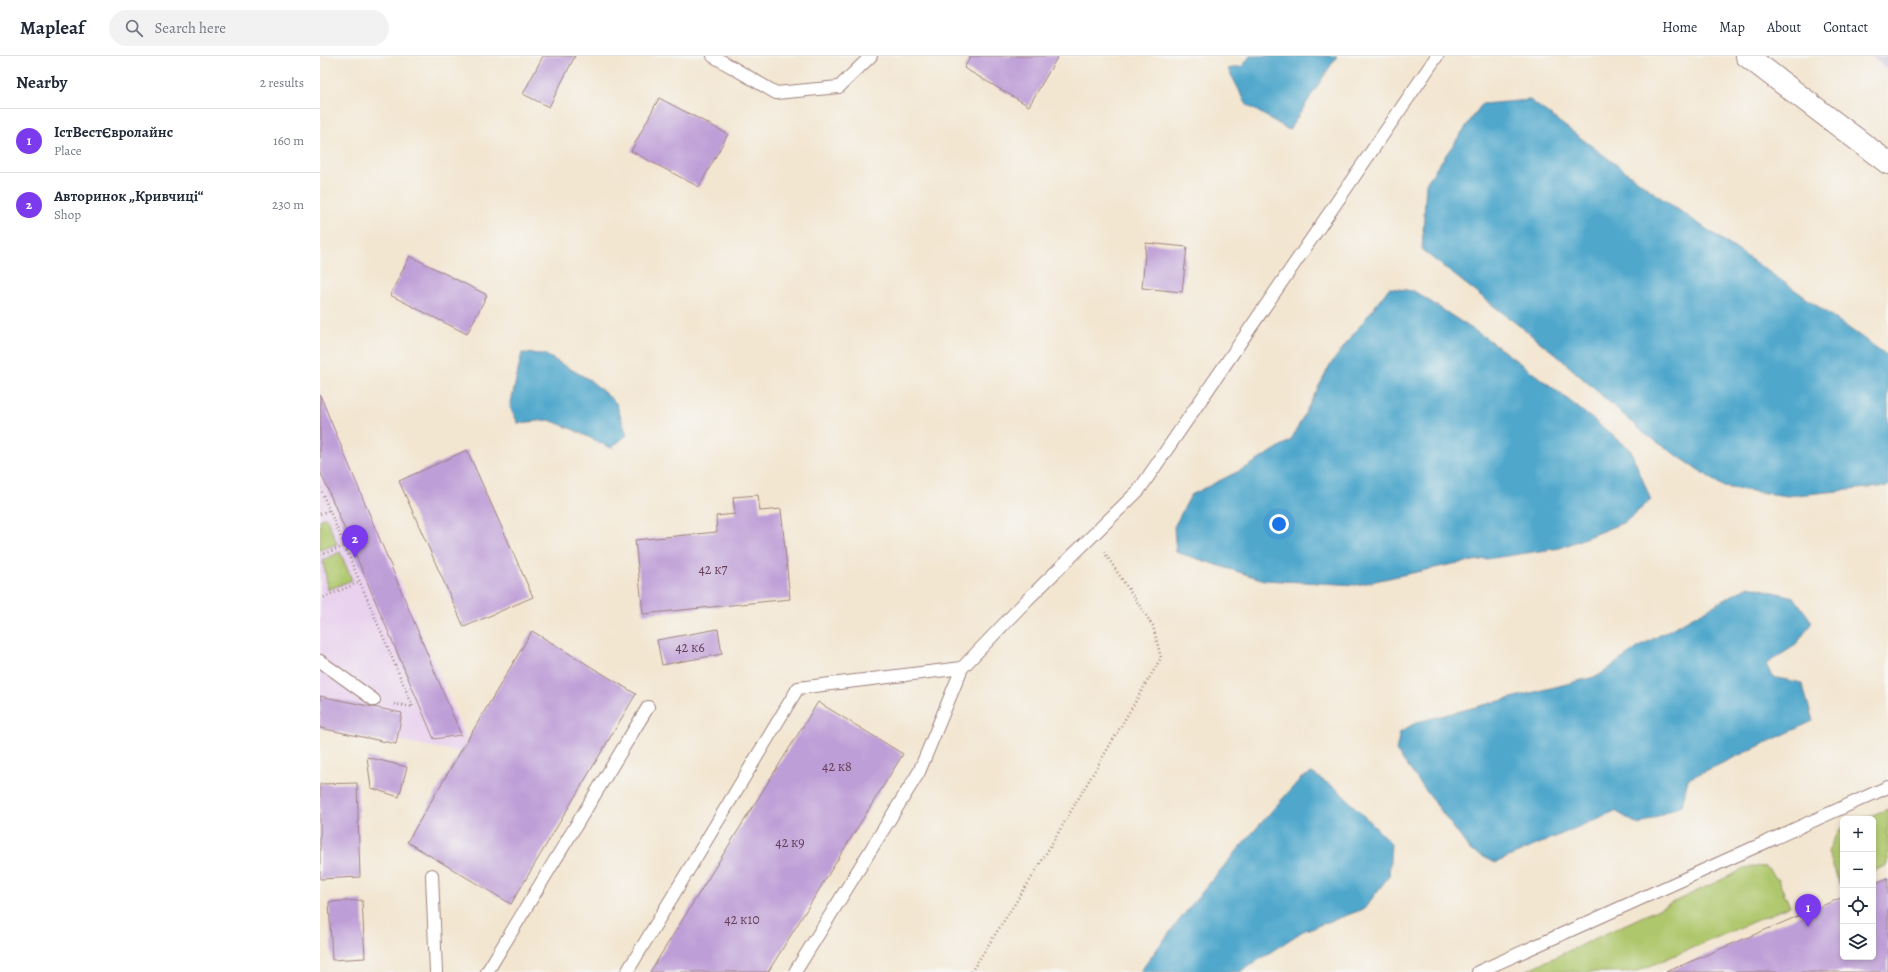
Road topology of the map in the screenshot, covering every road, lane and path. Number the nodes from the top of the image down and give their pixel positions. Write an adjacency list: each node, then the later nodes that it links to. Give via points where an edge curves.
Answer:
1 (713, 56): 2 (lane, via 776,93 839,87)
2 (871, 56)
3 (1437, 56): 9 (lane, via 1139,490)
4 (1748, 56): 5 (street)
5 (1888, 162)
6 (320, 488): 7 (path)
7 (330, 510): 8 (path); 10 (path)
8 (320, 514)
9 (1092, 536): 15 (lane); 24 (path, via 1152,626 1161,658 1034,874)
10 (345, 546): 11 (path); 12 (path)
11 (320, 555)
12 (360, 582): 13 (path); 16 (path, via 413,707)
13 (320, 599)
14 (320, 661): 16 (lane)
15 (962, 668): 22 (lane, via 798,688); 23 (lane, via 919,772)
16 (374, 700)
17 (648, 707): 21 (lane)
18 (1888, 787): 25 (lane)
19 (432, 875): 20 (lane)
20 (436, 972)
21 (487, 972)
22 (627, 972)
23 (795, 972)
24 (971, 972)
25 (1478, 972)

